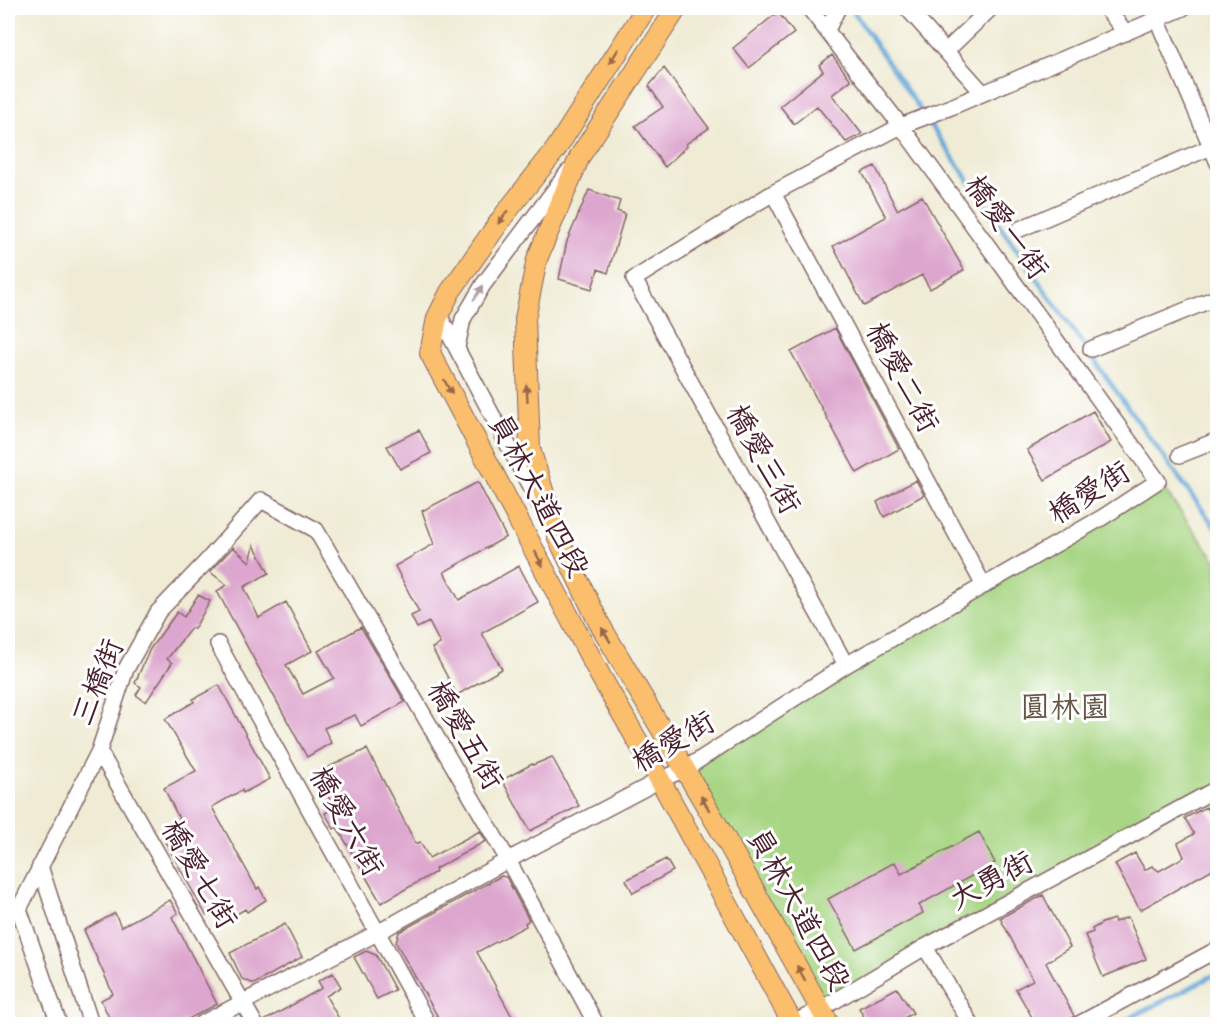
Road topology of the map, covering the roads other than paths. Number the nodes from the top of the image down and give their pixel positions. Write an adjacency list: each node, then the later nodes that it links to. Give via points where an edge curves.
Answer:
1 (646, 8): 21 (main road, 員林大道四段, one-way to 21, via 555,149 450,292)
2 (677, 8): 16 (main road, 員林大道四段)
3 (809, 8): 10 (street, 橋愛一街)
4 (838, 8): 10 (street)
5 (907, 8): 12 (street)
6 (991, 8): 12 (street)
7 (1106, 8): 11 (street)
8 (1183, 8): 9 (street)
9 (1157, 19): 11 (street); 15 (street)
10 (826, 30): 14 (street, 橋愛一街)
11 (1126, 33): 13 (street)
12 (946, 51): 13 (street)
13 (983, 93): 14 (street)
14 (906, 124): 18 (street); 26 (street, 橋愛一街)
15 (1214, 146): 17 (street); 19 (street)
16 (580, 156): 22 (street, one-way to 16, via 463,319 483,285); 28 (main road, 員林大道四段, one-way to 16, via 530,449 525,319 537,259)
17 (1218, 163)
18 (773, 193): 29 (street, 橋愛二街); 31 (street, 橋愛三街, via 634,279)
19 (1020, 229)
20 (1218, 297): 23 (street)
21 (439, 315): 22 (street); 34 (main road, 員林大道四段, one-way to 34, via 430,353 601,677)
22 (457, 347): 28 (street)
23 (1092, 349)
24 (1218, 440): 25 (street)
25 (1180, 455)
26 (1158, 481): 29 (street, 橋愛街, via 1103,518)
27 (261, 500): 32 (street, 三橋街, via 158,612 126,669); 36 (street, 橋愛五街, via 316,531)
28 (558, 538): 33 (main road, 員林大道四段, one-way to 28, via 599,623)
29 (984, 586): 31 (street, 橋愛街)
30 (219, 644): 38 (street, 橋愛六街)
31 (846, 665): 33 (street, 橋愛街)
32 (99, 751): 37 (street, 三橋街); 41 (street, 橋愛七街)
33 (685, 769): 34 (street, 橋愛街); 42 (main road, 員林大道四段, one-way to 33)
34 (660, 780): 36 (street, 橋愛街); 49 (main road, 員林大道四段)
35 (1218, 788): 39 (street, 大勇街)
36 (508, 860): 38 (street, 橋愛街); 48 (street, 橋愛五街)
37 (40, 866): 43 (street, 三橋街, via 19,909); 44 (street)
38 (377, 933): 41 (street, 橋愛街); 47 (street, 橋愛六街)
39 (925, 947): 42 (street, 大勇街); 50 (street)
40 (1218, 949): 51 (street)
41 (242, 1002): 45 (street, 橋愛街); 46 (street, 橋愛七街)
42 (825, 1017): 49 (street, 大勇街)
43 (59, 1024)
44 (91, 1024)
45 (201, 1024)
46 (255, 1024)
47 (428, 1024)
48 (596, 1024)
49 (793, 1024)
50 (971, 1024)
51 (1079, 1024)

